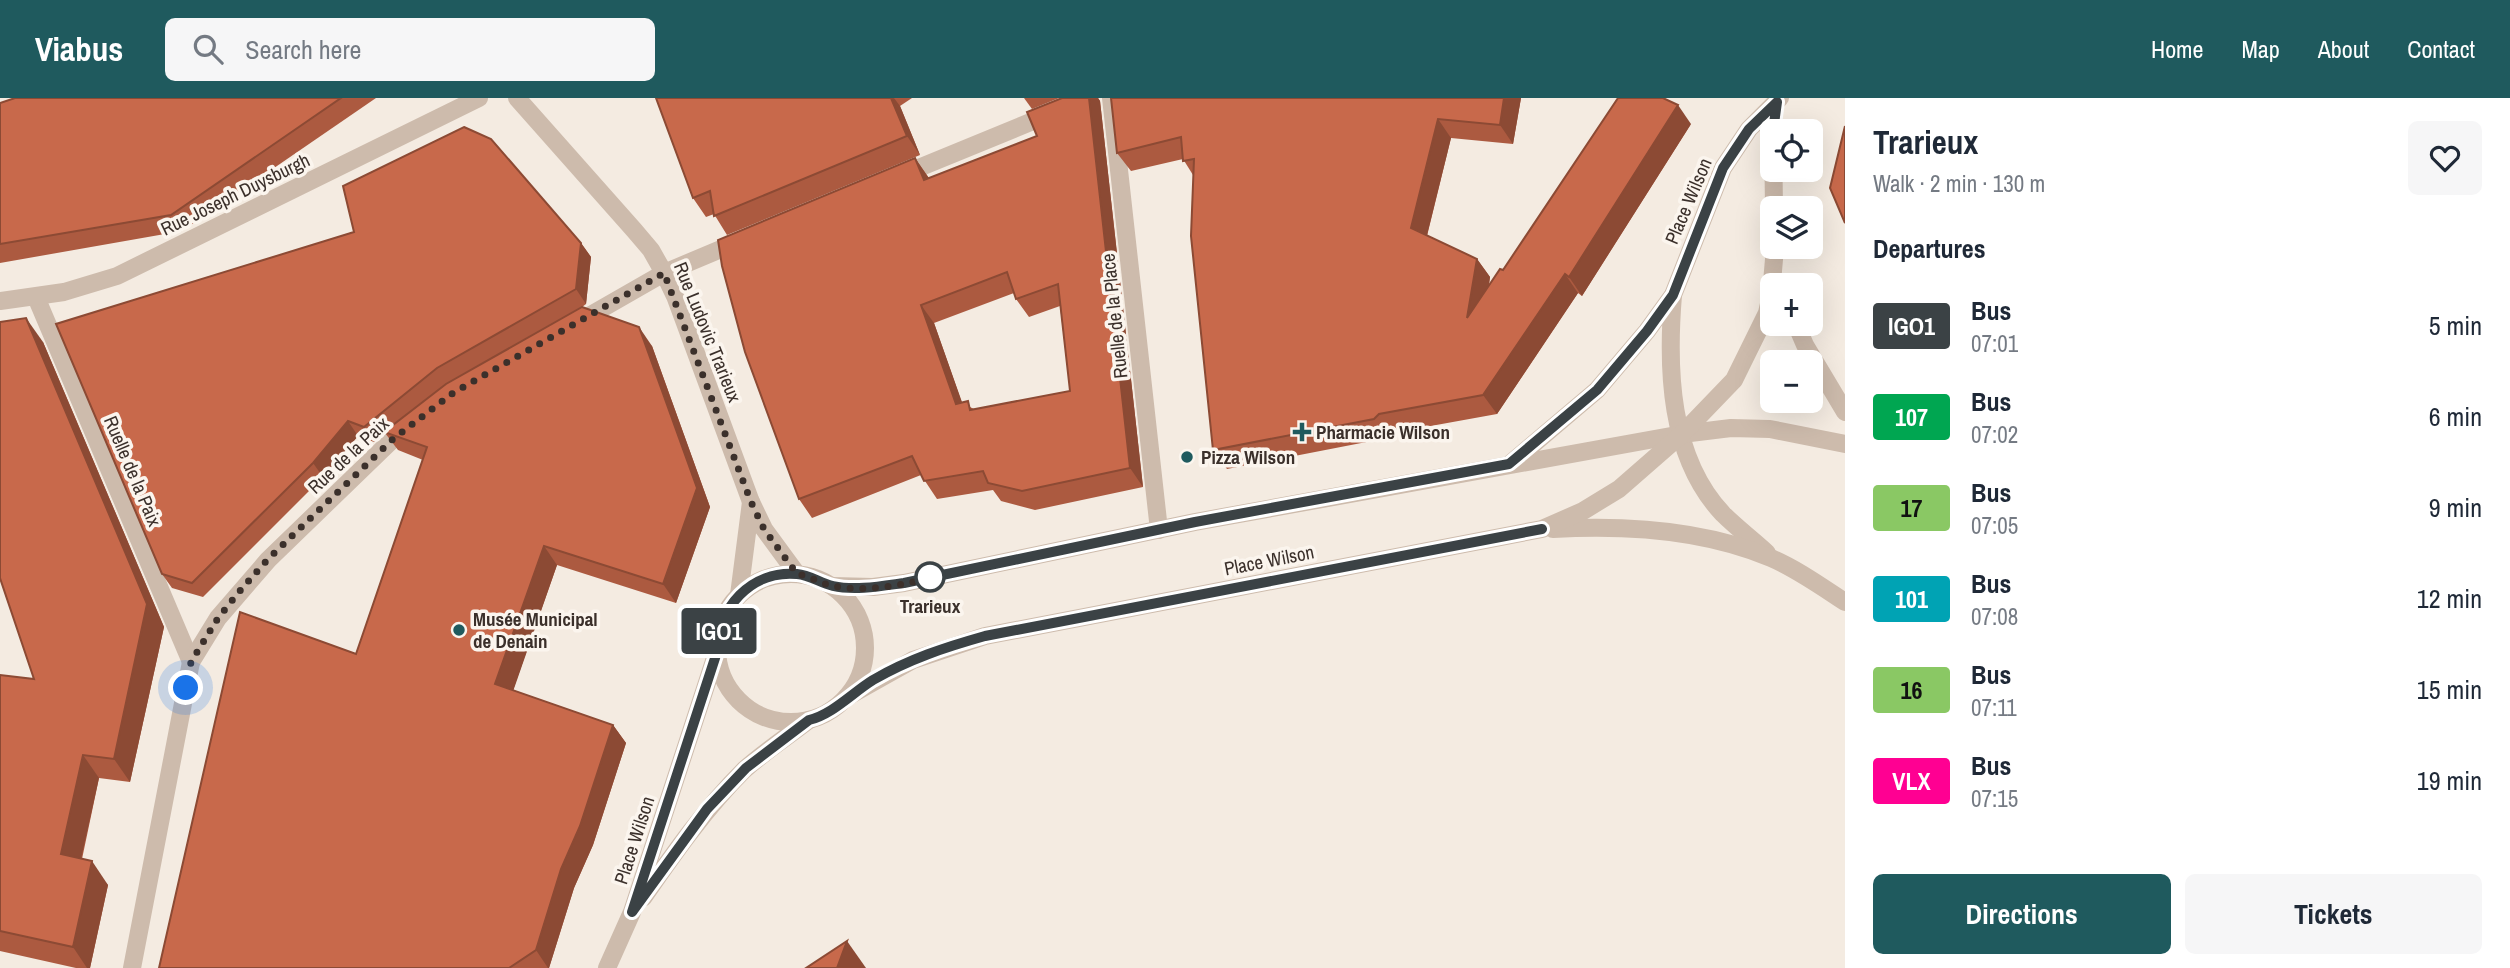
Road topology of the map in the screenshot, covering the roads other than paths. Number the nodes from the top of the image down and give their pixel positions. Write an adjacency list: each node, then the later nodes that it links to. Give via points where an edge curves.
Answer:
1 (479, 98): 11 (street, Rue Joseph Duysburgh, via 117,276)
2 (517, 98): 9 (street, Rue Ludovic Trarieux, via 651,250)
3 (1089, 98): 7 (street)
4 (1111, 98): 23 (street, Ruelle de la Place)
5 (1776, 99): 6 (street, Place Wilson); 10 (street, Place Wilson, via 1723,168)
6 (1774, 119)
7 (884, 182)
8 (757, 234): 9 (street)
9 (664, 273): 14 (street); 21 (street, Rue Ludovic Trarieux)
10 (1673, 295): 18 (street, via 1670,357); 20 (street, Place Wilson, via 1597,390)
11 (36, 297): 12 (street, Rue Joseph Duysburgh); 30 (street, Ruelle de la Paix)
12 (0, 301)
13 (1760, 328): 18 (street, Place Wilson, via 1740,370)
14 (556, 334)
15 (1802, 336): 16 (street)
16 (1845, 412)
17 (424, 416): 30 (street, Rue de la Paix, via 393,439 268,559 218,618)
18 (1682, 434): 19 (street, Place Wilson, via 1770,429); 20 (street, Place Wilson); 22 (street, Place Wilson, via 1619,489); 24 (street, via 1693,470 1722,513)
19 (1845, 444)
20 (1509, 464): 23 (street, Place Wilson)
21 (751, 502): 25 (street, Rue Ludovic Trarieux, via 764,529); 27 (street, Rue Ludovic Trarieux)
22 (1542, 529): 24 (street, via 1655,532 1721,543); 31 (street, Place Wilson, via 985,636 913,660)
23 (1159, 530): 26 (street, Place Wilson, via 904,583)
24 (1772, 558): 28 (street)
25 (797, 574): 26 (street, Place Wilson); 27 (street, Place Wilson, via 760,581)
26 (832, 586): 31 (street, Place Wilson, via 851,604 865,638 864,664)
27 (739, 595): 29 (street, Place Wilson, via 719,627)
28 (1845, 602)
29 (717, 652): 32 (street, Place Wilson, via 727,686 752,711 774,721); 33 (street, Place Wilson)
30 (191, 662): 34 (street, Rue de la Paix)
31 (847, 696): 32 (street, Place Wilson, via 830,711)
32 (809, 720): 33 (street, Place Wilson, via 746,768 707,809)
33 (632, 912): 35 (street)
34 (132, 968)
35 (607, 968)

